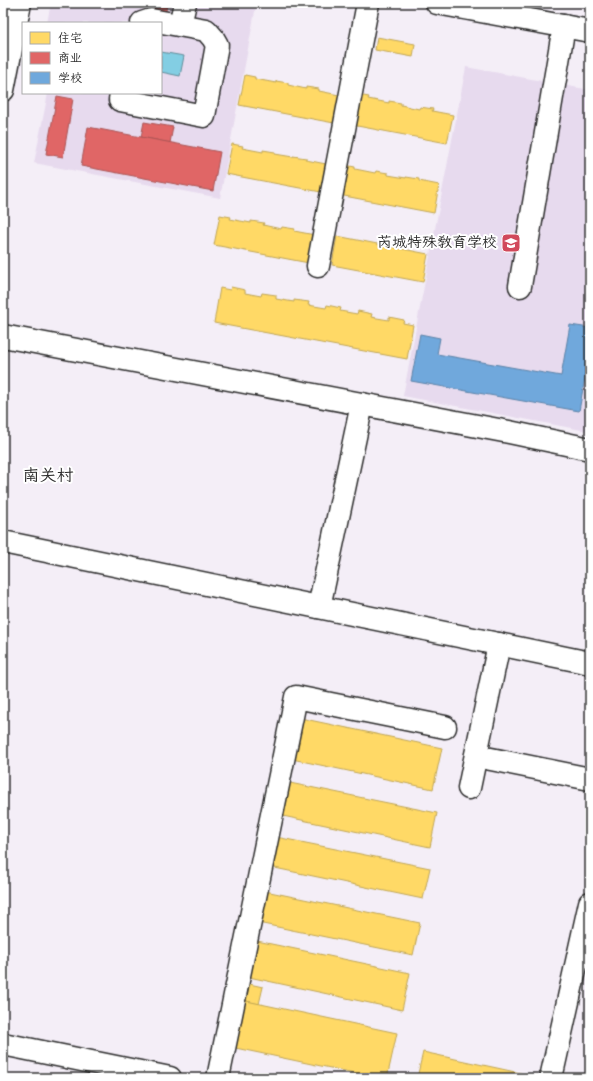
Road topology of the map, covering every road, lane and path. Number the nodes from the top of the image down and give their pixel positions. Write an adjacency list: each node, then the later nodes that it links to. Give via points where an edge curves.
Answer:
1 (20, 3): 12 (street)
2 (185, 3): 9 (street)
3 (368, 3): 14 (street)
4 (437, 3): 5 (street)
5 (467, 6): 10 (street)
6 (145, 22): 7 (street)
7 (161, 22)
8 (162, 22): 9 (street)
9 (180, 26): 13 (street, via 206,30 217,46 204,116 120,100)
10 (564, 26): 11 (street); 15 (street)
11 (590, 31)
12 (3, 90)
13 (121, 94)
14 (318, 266)
15 (520, 286)
16 (3, 336): 17 (street)
17 (362, 404): 18 (street); 20 (street)
18 (590, 449)
19 (3, 542): 20 (street)
20 (319, 608): 21 (street)
21 (499, 644): 22 (street); 24 (street)
22 (590, 663)
23 (445, 728): 30 (street, via 296,697)
24 (476, 756): 25 (street); 26 (street)
25 (590, 779)
26 (469, 788)
27 (590, 903): 31 (street)
28 (3, 1044): 29 (street)
29 (170, 1078)
30 (218, 1078)
31 (550, 1078)

